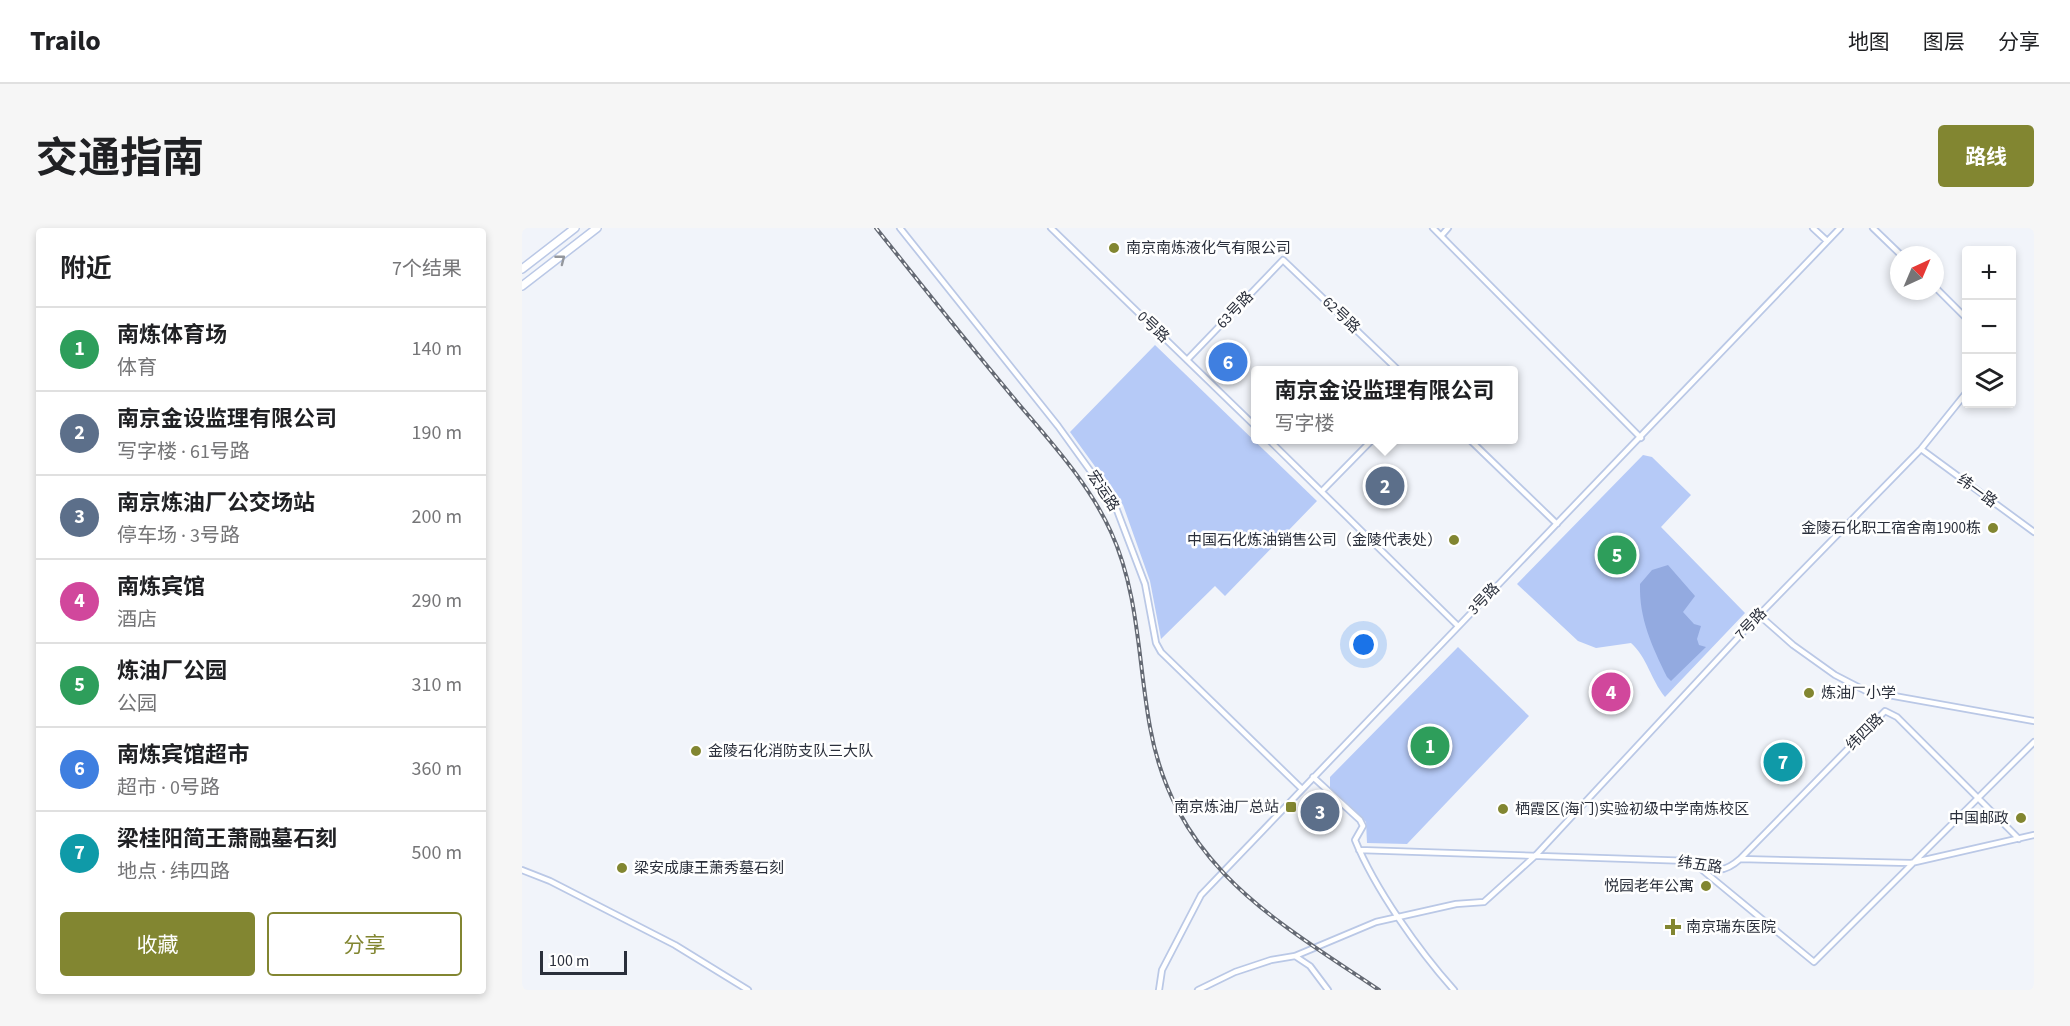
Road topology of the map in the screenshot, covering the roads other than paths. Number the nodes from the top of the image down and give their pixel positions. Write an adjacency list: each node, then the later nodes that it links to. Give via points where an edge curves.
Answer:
1 (575, 228): 14 (main road)
2 (597, 228): 15 (main road, one-way to 2)
3 (900, 228): 35 (street, 宏运路, via 1052,418 1115,505 1145,584 1161,652)
4 (1051, 228): 18 (street, 0号路)
5 (1433, 228): 10 (street)
6 (1448, 228): 10 (street)
7 (1813, 228): 11 (street)
8 (1840, 228): 11 (street, 3号路)
9 (1873, 228): 12 (street)
10 (1441, 236): 22 (street)
11 (1827, 242): 22 (street, 3号路)
12 (1892, 246)
13 (1284, 260): 18 (street, 63号路); 19 (street, 62号路)
14 (522, 269)
15 (522, 286)
16 (1944, 296): 17 (street)
17 (1962, 314)
18 (1187, 360): 21 (street, 0号路)
19 (1394, 366)
20 (1962, 398): 26 (street, 7号路)
21 (1251, 422)
22 (1641, 438): 28 (street, 3号路)
23 (1273, 444): 27 (street)
24 (1368, 444): 27 (street)
25 (1474, 444): 28 (street)
26 (1921, 449): 29 (street, 纬一路); 30 (street, 7号路)
27 (1322, 491): 31 (street)
28 (1557, 524): 31 (street, 3号路)
29 (2034, 532)
30 (1759, 615): 32 (street, via 1793,645 1866,691); 40 (street, 7号路)
31 (1458, 626): 34 (street, 3号路)
32 (2034, 721)
33 (2034, 742): 36 (street)
34 (1313, 777): 35 (street, 3号路); 39 (street, via 1360,820 1363,826 1355,840)
35 (1302, 789): 48 (street, 3号路, via 1201,895 1162,970)
36 (1978, 797): 38 (street, 纬四路); 41 (street, 纬四路, via 1897,717 1885,711); 43 (street)
37 (2034, 835): 38 (street, 纬五路)
38 (2019, 839): 43 (street, 纬五路)
39 (1359, 850): 40 (street, 纬五路); 45 (street, via 1368,872)
40 (1536, 855): 42 (street, 纬五路); 45 (street, 7号路, via 1484,902)
41 (1740, 860): 42 (street, 纬五路, via 1730,869 1719,870); 43 (street, 纬五路)
42 (1691, 861): 43 (street, via 1814,962)
43 (1911, 863)
44 (522, 870): 47 (street, via 675,945)
45 (1399, 915): 46 (street, 7号路, via 1351,930); 51 (street, via 1427,960)
46 (1295, 956): 49 (street, 7号路, via 1235,972); 50 (street, via 1310,966)
47 (748, 990)
48 (1159, 990)
49 (1198, 990)
50 (1328, 990)
51 (1454, 990)

